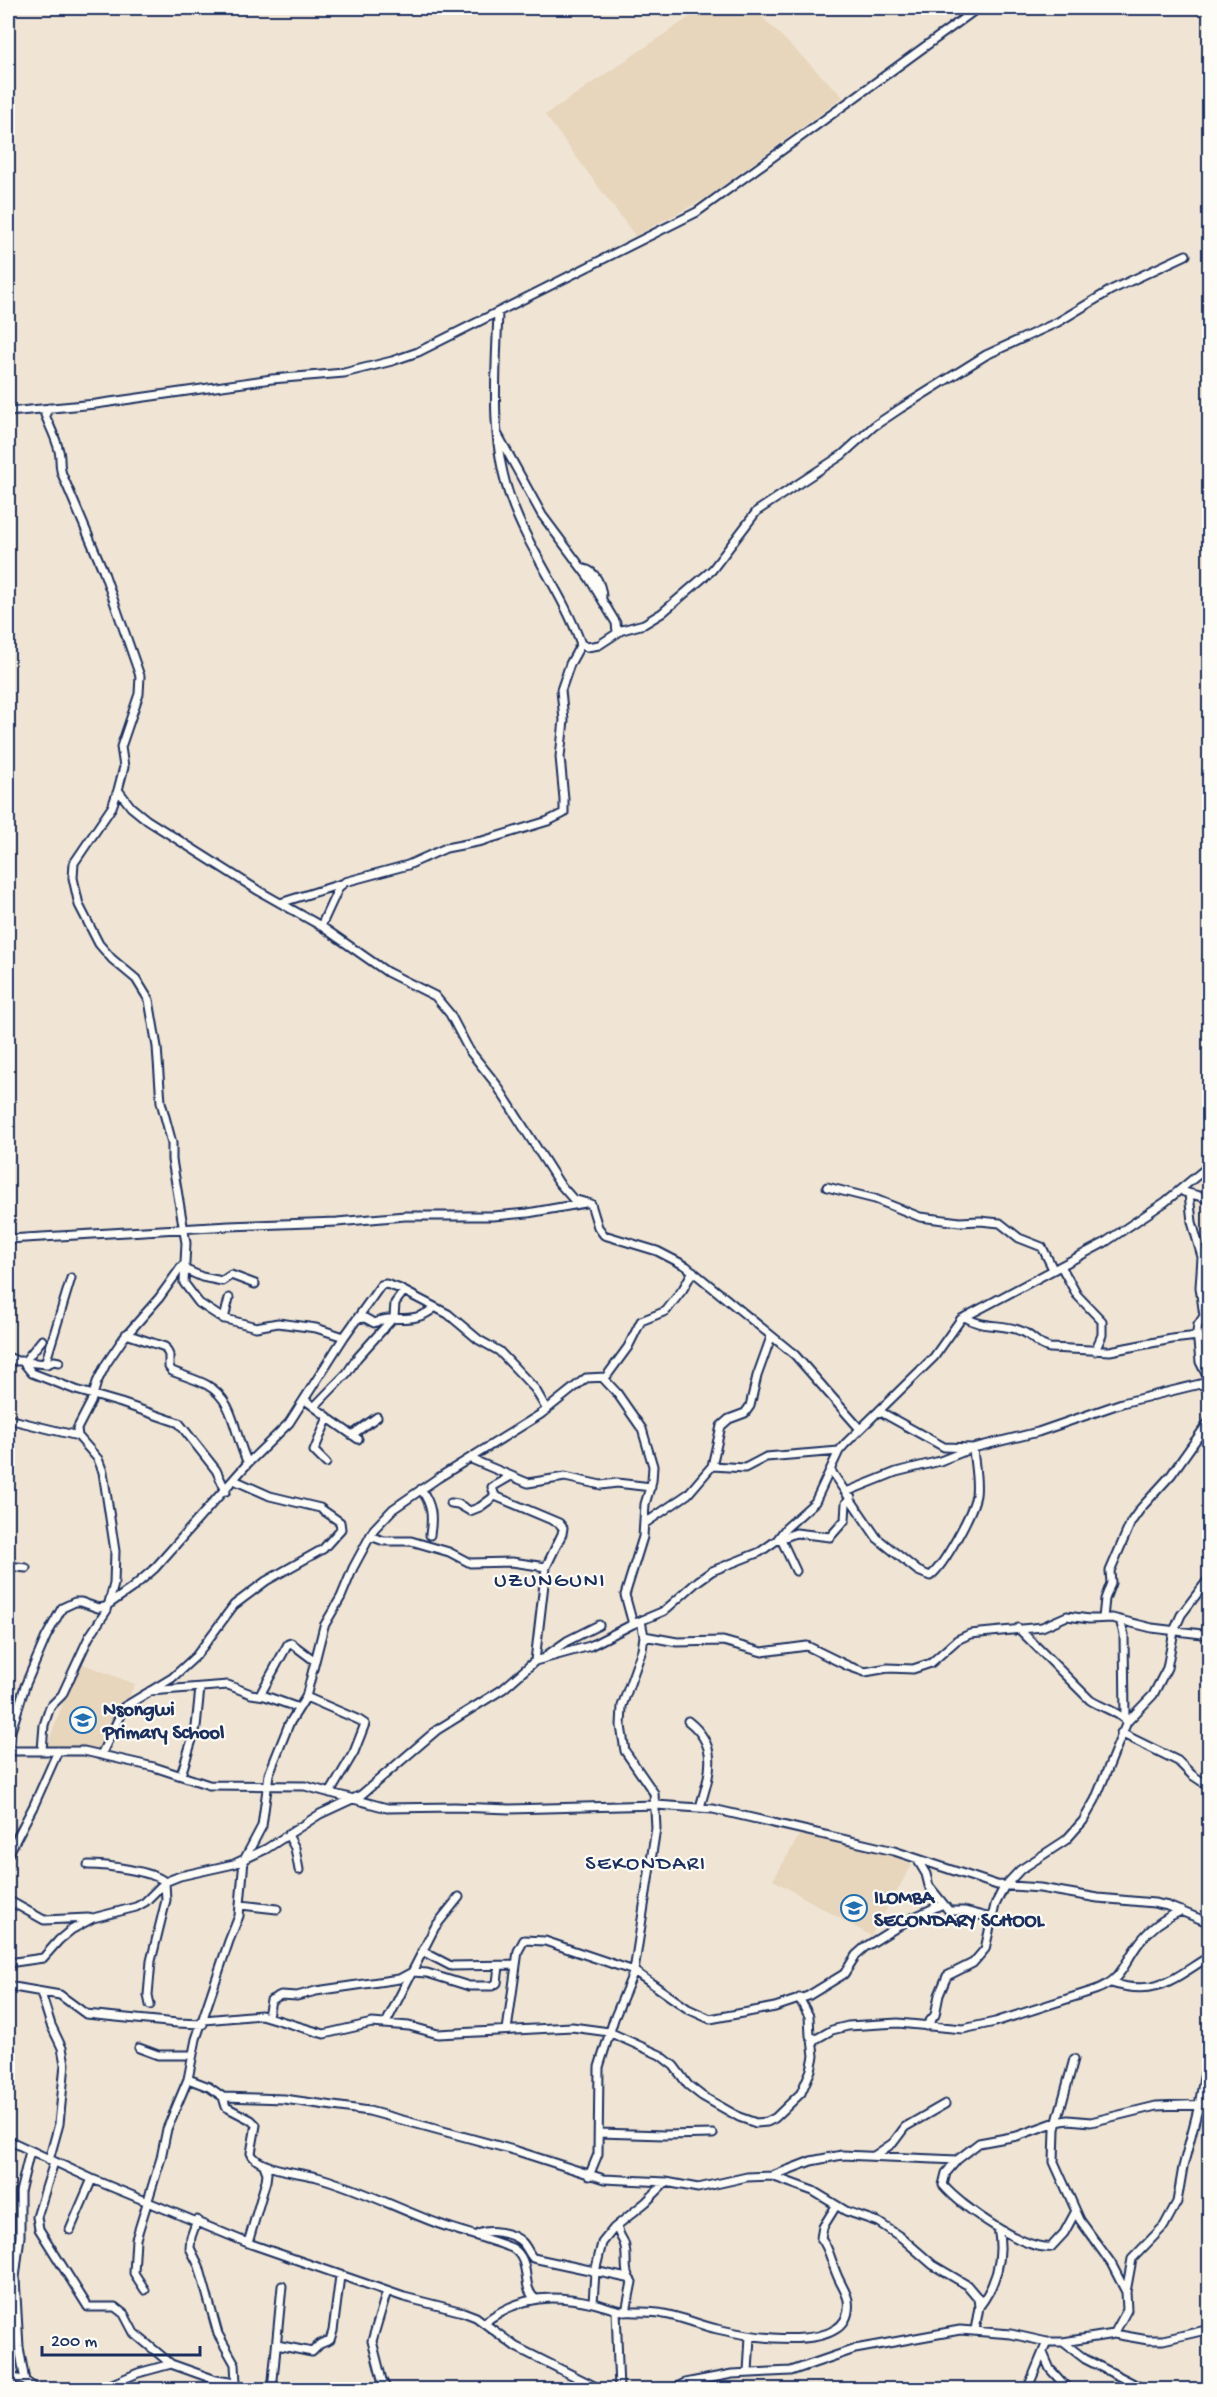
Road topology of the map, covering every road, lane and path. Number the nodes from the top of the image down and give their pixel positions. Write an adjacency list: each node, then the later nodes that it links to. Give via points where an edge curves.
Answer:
1 (978, 8): 3 (street, via 696,212)
2 (1186, 255): 7 (street, via 976,360 886,418 842,454 757,511 721,560 681,598 644,624)
3 (498, 312): 4 (street, via 418,352 364,369); 6 (street)
4 (49, 408): 5 (street); 9 (street, via 45,415 59,451 62,474 103,570 140,676 136,705 121,747 124,767)
5 (8, 412)
6 (496, 433): 7 (street, via 542,515 584,569 616,623); 8 (street, via 511,501)
7 (617, 632): 8 (street, via 599,645)
8 (581, 644): 10 (street, via 561,690 564,813)
9 (118, 790): 11 (street, via 143,817); 19 (street, via 112,807 74,863 73,878 79,905 99,944 136,979 149,1000 160,1102 172,1143)
10 (342, 884): 11 (street); 12 (street)
11 (280, 903): 12 (street)
12 (321, 926): 18 (street, via 387,972 440,1001 559,1184 573,1199)
13 (1209, 1165): 15 (street)
14 (827, 1187): 23 (street, via 875,1199 920,1217 1000,1223 1019,1238 1042,1247)
15 (1179, 1191): 16 (street); 21 (street, via 1104,1243)
16 (1189, 1194): 17 (street); 38 (street, via 1202,1257 1204,1316 1197,1328)
17 (1209, 1198)
18 (591, 1202): 19 (street, via 501,1215 405,1216); 24 (street, via 604,1235 665,1254)
19 (184, 1229): 20 (street); 22 (street)
20 (8, 1239)
21 (1061, 1266): 23 (street); 40 (street, via 1077,1295 1102,1321 1102,1335)
22 (184, 1267): 26 (street, via 210,1279 222,1281 231,1275); 31 (street, via 186,1287 192,1296); 34 (street)
23 (1053, 1269): 30 (street)
24 (693, 1271): 37 (street); 45 (street, via 666,1311 642,1322 626,1351)
25 (71, 1278): 44 (street)
26 (255, 1284)
27 (404, 1291): 29 (street); 32 (street, via 382,1284); 33 (street, via 394,1303)
28 (229, 1298): 31 (street)
29 (434, 1308): 33 (street, via 423,1317); 51 (street, via 503,1354 535,1389)
30 (965, 1317): 40 (street, via 1024,1332 1044,1347); 52 (street, via 927,1364)
31 (224, 1319): 36 (street, via 256,1327 278,1323 308,1327)
32 (357, 1319): 33 (street, via 374,1323); 36 (street)
33 (392, 1320): 50 (street)
34 (126, 1334): 47 (street, via 100,1374); 62 (street, via 165,1347 172,1371 219,1394 232,1414)
35 (1209, 1336): 38 (street)
36 (344, 1337): 49 (street)
37 (771, 1337): 57 (street, via 795,1355); 64 (street, via 750,1406 721,1426)
38 (1198, 1338): 40 (street); 46 (street, via 1200,1362 1208,1378)
39 (42, 1340): 42 (street)
40 (1095, 1351)
41 (8, 1357): 42 (street)
42 (24, 1362): 44 (street); 47 (street, via 32,1373)
43 (59, 1362): 44 (street)
44 (45, 1364)
45 (603, 1378): 51 (street, via 586,1378); 68 (street, via 642,1429 653,1466)
46 (1204, 1383): 48 (street); 59 (street)
47 (94, 1396): 58 (street); 70 (street, via 179,1423 216,1470)
48 (1209, 1397)
49 (305, 1401): 50 (street); 62 (street, via 281,1432)
50 (315, 1406): 54 (street)
51 (547, 1410): 61 (street)
52 (879, 1411): 57 (street); 59 (street, via 939,1446)
53 (377, 1417): 54 (street, via 355,1437)
54 (328, 1418): 63 (street, via 314,1451)
55 (8, 1419): 58 (street)
56 (1209, 1420): 84 (street, via 1172,1476 1131,1522 1110,1571)
57 (860, 1429): 60 (street)
58 (78, 1436): 83 (street, via 98,1459 103,1472 115,1551)
59 (973, 1448): 71 (street, via 896,1472); 71 (street, via 974,1503 948,1554 930,1576 877,1538)
60 (839, 1451): 64 (street, via 766,1457 744,1468); 65 (street)
61 (471, 1459): 66 (street); 69 (street)
62 (248, 1463): 67 (street)
63 (326, 1463)
64 (712, 1466): 74 (street, via 688,1494)
65 (831, 1470): 71 (street); 77 (street, via 815,1502 786,1528)
66 (511, 1476): 68 (street, via 528,1483 565,1477 601,1485); 72 (street, via 492,1487)
67 (234, 1480): 70 (street); 95 (street, via 270,1496 320,1508 340,1522 341,1529 323,1549 266,1581 234,1605 196,1656)
68 (651, 1487): 74 (street)
69 (421, 1489): 75 (street, via 432,1512); 76 (street, via 380,1520)
70 (226, 1491): 83 (street, via 155,1568)
71 (849, 1495): 77 (street, via 845,1520 830,1537 796,1533)
72 (495, 1496): 73 (street, via 470,1511); 80 (street, via 561,1526 562,1534)
73 (451, 1503)
74 (644, 1524): 86 (street, via 625,1595)
75 (430, 1534)
76 (370, 1536): 80 (street, via 384,1541 411,1541 470,1563 512,1562); 93 (street, via 324,1626)
77 (779, 1540): 81 (street); 86 (street, via 712,1571 669,1608)
78 (8, 1566): 79 (street)
79 (26, 1568)
80 (546, 1568): 92 (street)
81 (796, 1571)
82 (1209, 1577): 89 (street)
83 (111, 1603): 104 (street, via 89,1637 62,1695 50,1707); 105 (street, via 98,1608 75,1602 60,1610 25,1686)
84 (1103, 1618): 85 (street); 88 (street, via 1067,1616 1042,1627)
85 (1120, 1620): 89 (street); 101 (street, via 1124,1634)
86 (637, 1623): 91 (street); 92 (street, via 590,1646)
87 (599, 1624): 92 (street)
88 (1018, 1628): 91 (street, via 963,1637 925,1666 865,1672 807,1646 762,1652 723,1641 677,1642); 101 (street, via 1090,1700)
89 (1174, 1630): 90 (street); 101 (street, via 1169,1662 1153,1695)
90 (1209, 1635)
91 (644, 1636): 113 (street, via 622,1706 621,1732 625,1751 654,1793)
92 (539, 1660): 112 (street, via 503,1689 437,1730)
93 (315, 1661): 96 (street, via 288,1644); 97 (street)
94 (200, 1688): 95 (street); 96 (street, via 228,1684); 108 (street, via 196,1727)
95 (150, 1691): 107 (street, via 124,1707)
96 (260, 1695): 99 (street)
97 (306, 1697): 99 (street); 111 (street, via 365,1724)
98 (8, 1703): 100 (street)
99 (299, 1708): 109 (street, via 284,1734)
100 (8, 1716)
101 (1126, 1720): 103 (street)
102 (688, 1721): 114 (street, via 706,1738 711,1760)
103 (1122, 1733): 110 (street, via 1178,1761); 122 (street, via 1083,1821 1066,1840 1020,1870)
104 (42, 1750): 105 (street); 106 (street)
105 (8, 1751)
106 (58, 1751): 107 (street); 116 (street)
107 (101, 1755): 108 (street)
108 (181, 1775): 109 (street, via 215,1786)
109 (266, 1785): 111 (street, via 304,1786); 118 (street, via 262,1826)
110 (1209, 1786)
111 (330, 1793): 112 (street)
112 (352, 1800): 113 (street, via 398,1809); 115 (street)
113 (656, 1805): 114 (street); 137 (street)
114 (700, 1807): 117 (street)
115 (288, 1834): 118 (street); 120 (street)
116 (8, 1855)
117 (915, 1857): 122 (street); 125 (street)
118 (243, 1860): 121 (street); 126 (street)
119 (88, 1864): 121 (street, via 156,1875)
120 (299, 1870)
121 (165, 1882): 129 (street, via 136,1907); 143 (street, via 166,1900 152,1954)
122 (1004, 1887): 128 (street, via 1154,1903); 130 (street)
123 (459, 1897): 132 (street, via 435,1927)
124 (8, 1900): 129 (street, via 44,1920)
125 (943, 1904): 130 (street, via 951,1912); 142 (street, via 886,1934 860,1951 837,1980)
126 (241, 1905): 127 (street); 145 (street)
127 (277, 1909)
128 (1181, 1911): 131 (street); 139 (street, via 1150,1930)
129 (93, 1918): 134 (street, via 64,1935 43,1958)
130 (991, 1918): 147 (street, via 985,1949 973,1963 947,1976 935,2015)
131 (1209, 1923)
132 (422, 1952): 136 (street, via 451,1966); 138 (street)
133 (1209, 1956): 139 (street, via 1157,1987 1136,1989)
134 (8, 1964)
135 (516, 1965): 136 (street); 137 (street, via 521,1942 532,1939); 148 (street)
136 (499, 1966): 138 (street, via 498,1983 492,1986 463,1985)
137 (633, 1971): 142 (street, via 688,2009 710,2019 787,2004); 149 (street)
138 (412, 1972): 144 (street, via 395,1979 276,1996 271,2000); 146 (street)
139 (1111, 1983): 147 (street, via 978,2026 950,2029)
140 (8, 1986): 141 (street)
141 (41, 1993): 145 (street, via 63,1996 86,2014); 167 (street, via 65,2064)
142 (799, 1998): 150 (street, via 809,2016)
143 (150, 2005)
144 (268, 2016): 145 (street); 146 (street, via 324,2034 361,2024)
145 (203, 2022): 153 (street)
146 (386, 2023): 148 (street, via 438,2034)
147 (926, 2025): 150 (street, via 848,2026)
148 (507, 2030): 149 (street, via 572,2027)
149 (609, 2032): 150 (street, via 660,2055 702,2096 756,2122 775,2118 801,2093 814,2056); 161 (street, via 599,2067)
150 (812, 2039)
151 (1209, 2045): 159 (street)
152 (139, 2048): 153 (street, via 158,2055)
153 (192, 2055): 155 (street)
154 (1074, 2059): 160 (street)
155 (188, 2079): 156 (street, via 209,2086); 173 (street, via 167,2129)
156 (223, 2097): 168 (street, via 226,2107 256,2125 250,2153); 169 (street, via 284,2099 363,2109 517,2151)
157 (945, 2104): 165 (street, via 905,2127 893,2143)
158 (1209, 2104): 159 (street)
159 (1199, 2105): 160 (street, via 1147,2107 1091,2122); 188 (street, via 1175,2207 1164,2226 1134,2256)
160 (1056, 2122): 166 (street, via 979,2144); 175 (street, via 1054,2162)
161 (599, 2133): 162 (street); 169 (street, via 598,2154)
162 (713, 2134)
163 (8, 2140): 164 (street)
164 (30, 2151): 167 (street); 206 (street, via 20,2192 15,2278 19,2347)
165 (874, 2156): 166 (street); 170 (street, via 824,2158)
166 (957, 2160): 178 (street, via 944,2177 943,2186)
167 (51, 2161): 171 (street); 203 (street, via 37,2217 39,2229 88,2307 115,2307 134,2332)
168 (264, 2165): 180 (street, via 316,2176); 181 (street, via 266,2181)
169 (589, 2176): 172 (street)
170 (772, 2176): 172 (street, via 747,2177 698,2188); 174 (street, via 813,2191)
171 (92, 2179): 173 (street); 179 (street)
172 (666, 2182): 177 (street)
173 (148, 2201): 176 (street); 186 (street, via 136,2239 134,2261 134,2273)
174 (836, 2206): 191 (street, via 878,2222 902,2238 933,2265 967,2285 978,2298); 198 (street, via 821,2238 828,2246 847,2295 844,2321 832,2332 813,2337)
175 (1076, 2211): 178 (street, via 1051,2247 1032,2246); 188 (street, via 1111,2263)
176 (197, 2220): 181 (street); 207 (street, via 190,2248 218,2334 235,2364)
177 (618, 2224): 182 (street, via 602,2243); 184 (street, via 617,2232 626,2253)
178 (998, 2228): 191 (street, via 998,2270)
179 (70, 2230)
180 (477, 2235): 182 (street, via 487,2231 503,2234 522,2242 534,2258); 189 (street, via 518,2252 528,2291)
181 (248, 2243): 183 (street)
182 (595, 2272): 184 (street); 190 (street)
183 (340, 2276): 187 (street); 201 (street, via 330,2340 307,2353)
184 (627, 2278): 193 (street, via 632,2283)
185 (282, 2286): 201 (street)
186 (145, 2290)
187 (387, 2291): 194 (street); 211 (street, via 372,2341)
188 (1125, 2292): 197 (street, via 1127,2310)
189 (536, 2299): 190 (street); 194 (street, via 512,2306)
190 (594, 2303): 192 (street)
191 (979, 2307): 196 (street)
192 (616, 2310): 193 (street); 213 (street)
193 (626, 2312): 198 (street, via 667,2314)
194 (485, 2322): 212 (street, via 516,2348)
195 (1209, 2329): 197 (street, via 1155,2340)
196 (975, 2330): 199 (street); 204 (street, via 855,2349 791,2371)
197 (1114, 2334): 200 (street)
198 (750, 2336): 204 (street)
199 (1047, 2342): 200 (street); 202 (street)
200 (1063, 2342): 217 (street, via 1085,2359)
201 (277, 2345): 210 (street)
202 (1043, 2353): 215 (street); 216 (street, via 1046,2363)
203 (171, 2364): 207 (street); 209 (street)
204 (748, 2372): 214 (street, via 693,2381)
205 (8, 2376): 206 (street)
206 (26, 2385): 208 (street)
207 (238, 2387)
208 (38, 2390)
209 (98, 2390)
210 (272, 2390)
211 (387, 2390)
212 (602, 2390)
213 (619, 2390)
214 (671, 2390)
215 (1027, 2390)
216 (1069, 2390)
217 (1146, 2390)

